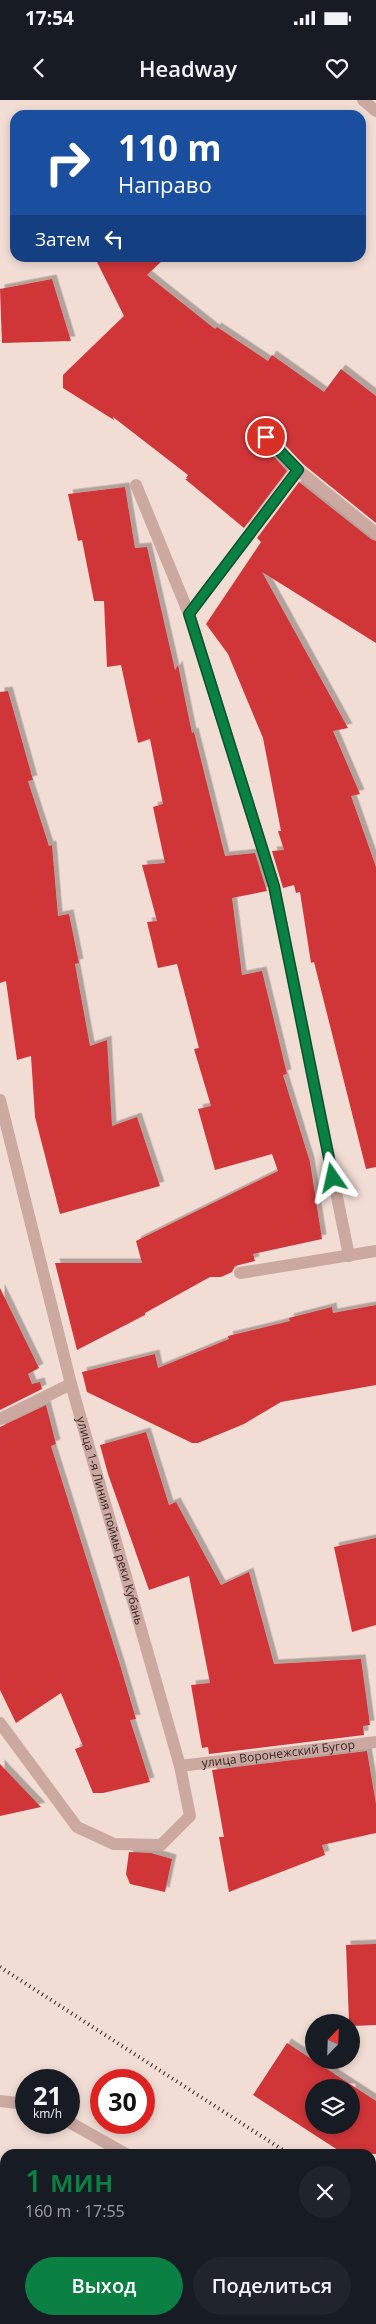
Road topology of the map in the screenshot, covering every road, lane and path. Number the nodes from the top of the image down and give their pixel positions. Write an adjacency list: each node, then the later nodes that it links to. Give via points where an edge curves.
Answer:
1 (363, 100): 2 (street)
2 (376, 111)
3 (266, 437): 4 (street)
4 (298, 470): 6 (street); 7 (street)
5 (136, 485): 7 (street)
6 (376, 533)
7 (189, 614): 10 (street, via 274,886)
8 (0, 1100): 12 (street, улица 1-я Линия поймы реки Кубань)
9 (376, 1251): 10 (street)
10 (349, 1256): 11 (street)
11 (240, 1273)
12 (71, 1384): 13 (street); 16 (street, улица 1-я Линия поймы реки Кубань)
13 (0, 1419)
14 (0, 1723): 16 (street, улица 1-я Линия поймы реки Кубань, via 77,1826 114,1844 160,1845 190,1816)
15 (376, 1742): 16 (street, улица Воронежский Бугор)
16 (180, 1766)
17 (0, 2101): 18 (street)
18 (15, 2103)
19 (80, 2128): 20 (street)
20 (117, 2149)

